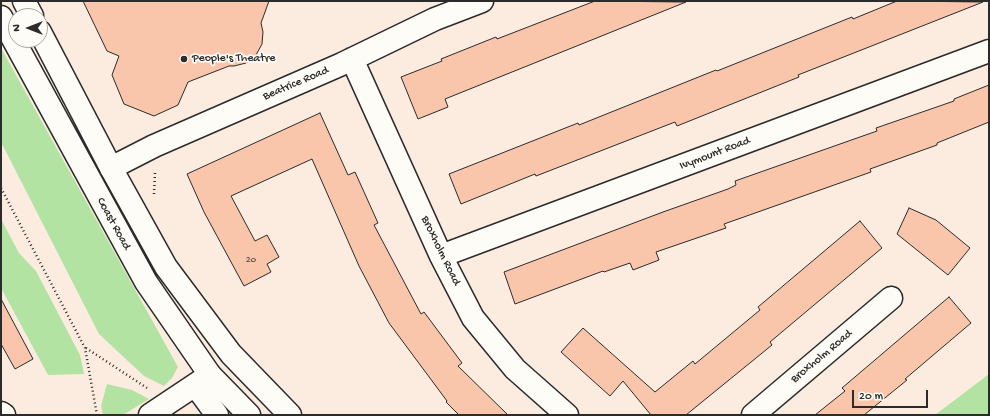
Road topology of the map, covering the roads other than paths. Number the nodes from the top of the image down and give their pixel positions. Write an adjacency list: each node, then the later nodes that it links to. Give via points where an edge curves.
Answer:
1 (482, 1): 5 (main road, Beatrice Road, via 435,19)
2 (1, 17): 9 (main road, Coast Road)
3 (48, 47): 6 (main road)
4 (989, 51): 7 (main road, Ivymount Road)
5 (352, 59): 6 (main road, Beatrice Road, via 154,146); 7 (main road, Broxholm Road)
6 (111, 168): 15 (main road, via 166,267 231,354)
7 (441, 256): 16 (main road, Broxholm Road, via 473,318 515,369)
8 (891, 298): 17 (main road, Broxholm Road)
9 (202, 380): 12 (main road); 13 (main road); 14 (main road, Coast Road)
10 (1, 413): 11 (main road)
11 (4, 415)
12 (150, 415)
13 (217, 415)
14 (249, 415)
15 (290, 415)
16 (567, 415)
17 (753, 415)

